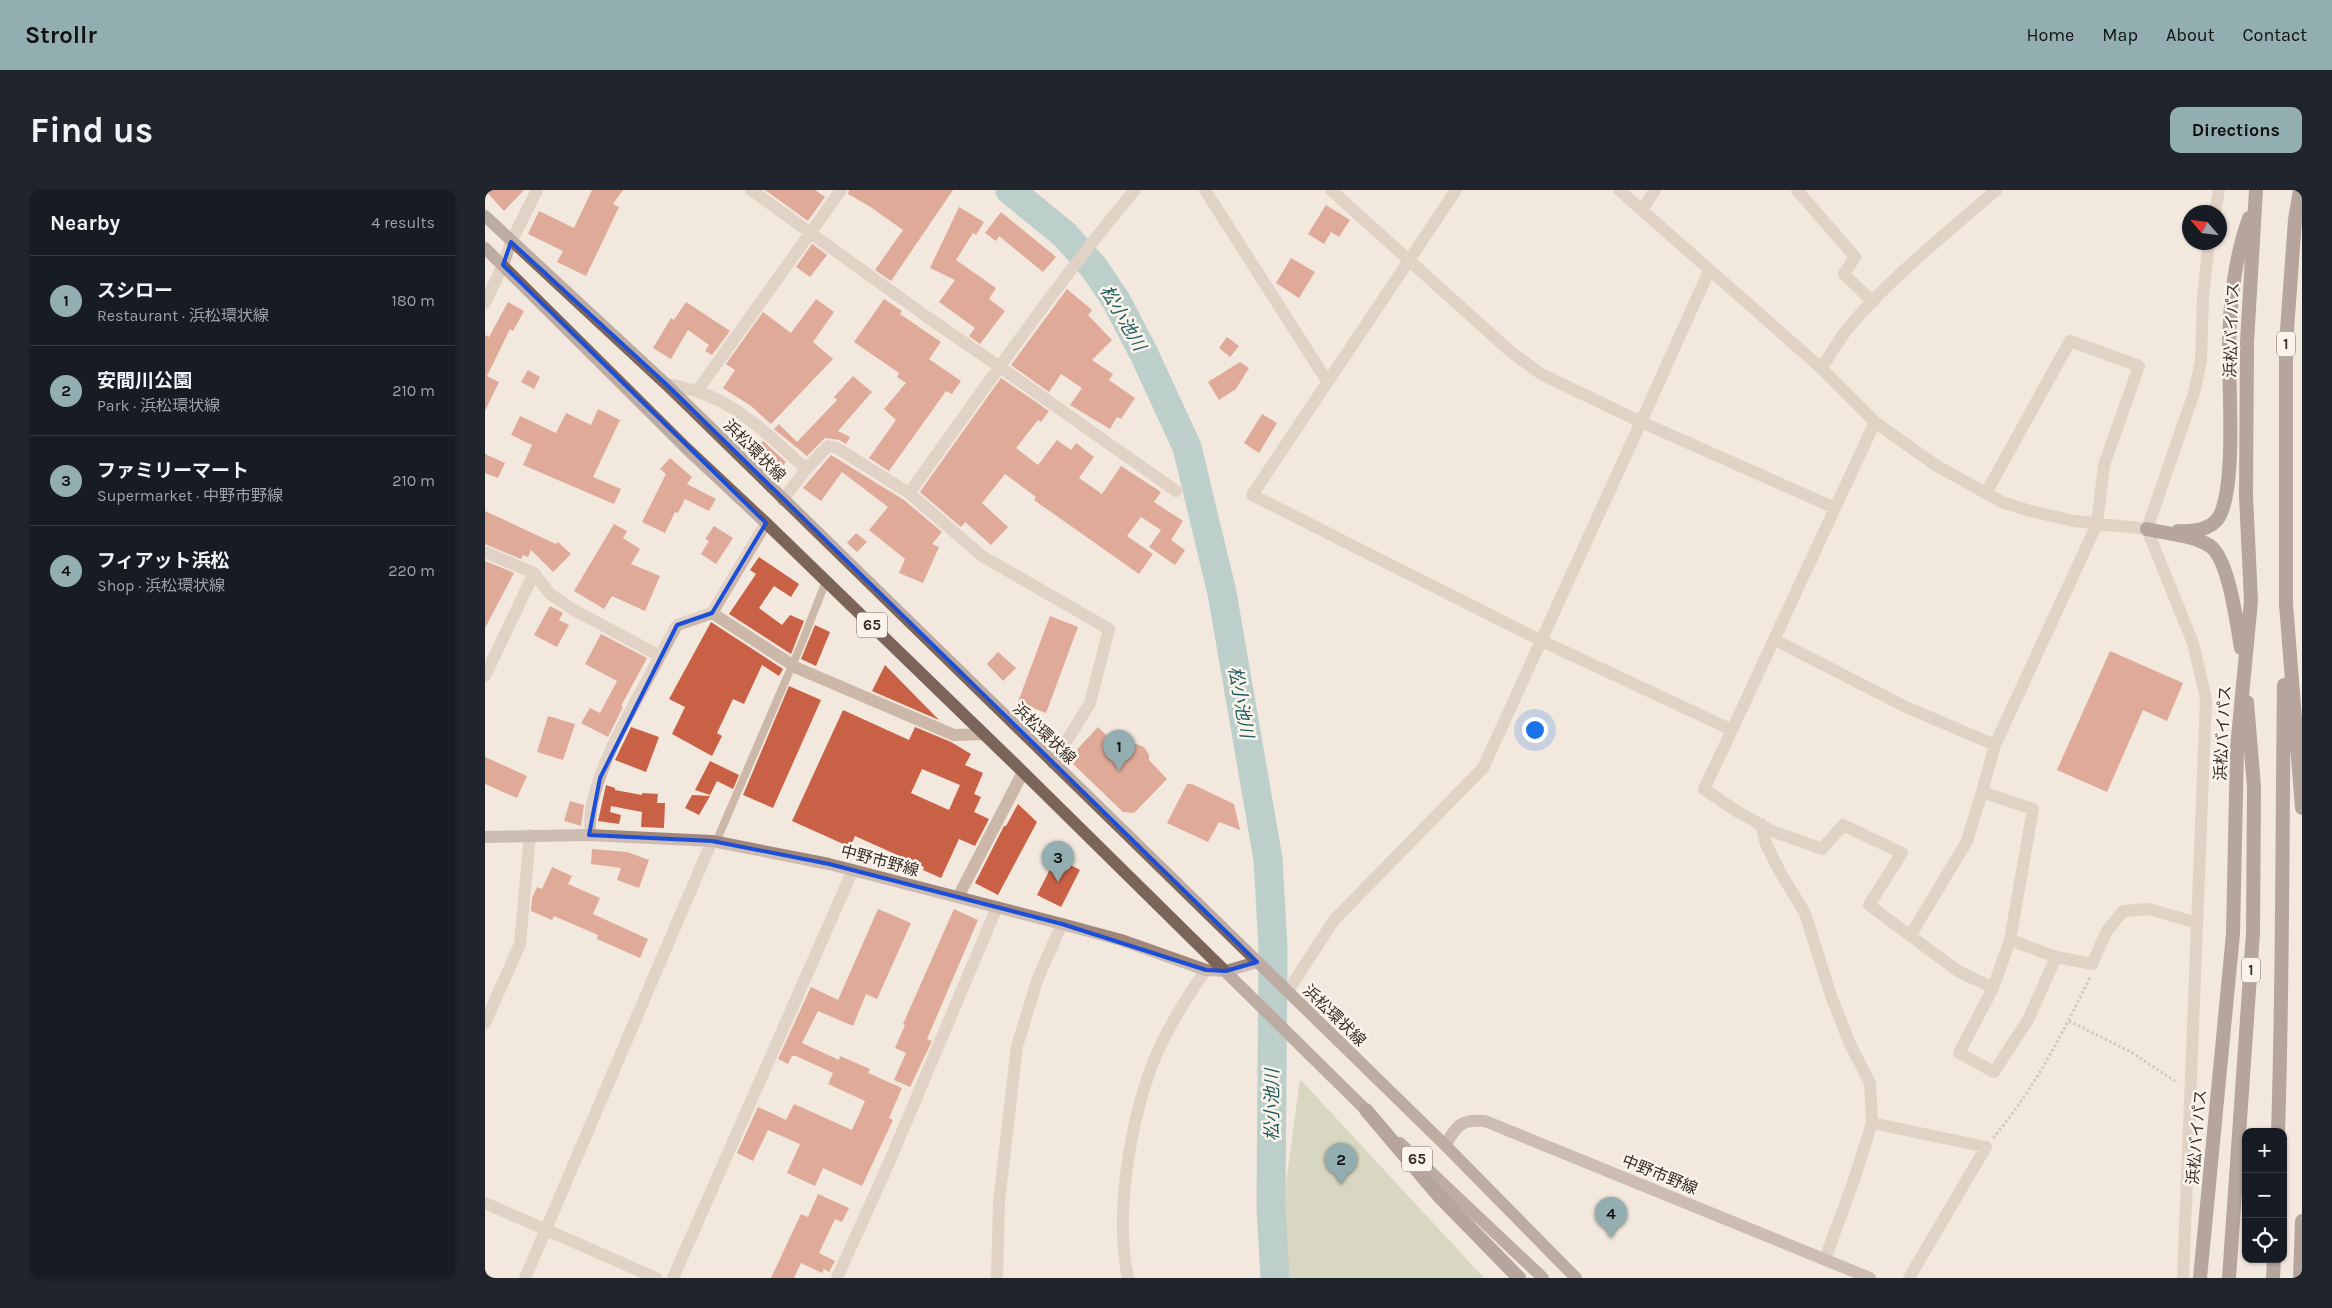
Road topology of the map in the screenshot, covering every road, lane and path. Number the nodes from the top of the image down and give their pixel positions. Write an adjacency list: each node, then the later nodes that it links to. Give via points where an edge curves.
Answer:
1 (537, 190): 19 (street)
2 (751, 190): 18 (street)
3 (841, 190): 18 (street)
4 (1135, 190): 27 (street, via 1091,242)
5 (1205, 190): 29 (street)
6 (1331, 190): 22 (street)
7 (1456, 190): 22 (street)
8 (1619, 190): 16 (street)
9 (1655, 190): 16 (street)
10 (1797, 190): 25 (street, via 1855,257 1844,274)
11 (1995, 190): 25 (street)
12 (2219, 190): 15 (street)
13 (2300, 190): 46 (highway, 1, via 2286,344)
14 (2255, 195): 42 (highway, via 2240,243 2233,296 2229,351 2230,443 2220,516 2214,524 2202,529); 51 (highway, 浜松バイパス / 1, via 2247,342 2246,496 2251,601)
15 (2216, 205)
16 (1642, 210): 24 (street)
17 (485, 216): 19 (main road, 浜松環状線 / 65)
18 (810, 233): 27 (street); 31 (street)
19 (511, 242): 23 (street); 30 (main road, 浜松環状線 / 65)
20 (485, 248): 23 (main road, 65)
21 (2208, 250): 42 (street, via 2201,361 2194,393)
22 (1410, 259): 29 (street); 32 (street, via 1511,352 1541,374)
23 (503, 265): 26 (street); 40 (main road, 65, via 686,448)
24 (1709, 271): 28 (street); 32 (street)
25 (1873, 302): 28 (street, via 1848,328)
26 (485, 303)
27 (1000, 366): 35 (street); 36 (street)
28 (1821, 368): 33 (street)
29 (1327, 381): 48 (street, via 1252,494)
30 (666, 384): 31 (street); 38 (main road, 浜松環状線 / 65)
31 (697, 391): 34 (street, via 757,425)
32 (1641, 422): 39 (street); 48 (street)
33 (1875, 422): 37 (street, via 1937,466); 39 (street)
34 (806, 469): 35 (street, via 828,446 837,448); 38 (street)
35 (909, 492): 57 (street, via 982,556 1109,629 1090,703)
36 (1177, 492)
37 (1986, 493): 41 (street, via 2031,511); 41 (street, via 2070,341 2139,366 2104,465)
38 (783, 500): 57 (main road, 浜松環状線 / 65)
39 (1835, 508): 49 (street)
40 (766, 522): 45 (main road, 65); 47 (street)
41 (2097, 524): 42 (street); 56 (street)
42 (2147, 530): 51 (highway, via 2193,539 2218,554); 69 (street, via 2193,643 2206,699)
43 (485, 552): 44 (street)
44 (534, 573): 50 (street, via 550,594 574,610); 53 (street)
45 (826, 581): 52 (lane); 55 (main road, 65)
46 (2286, 604): 60 (highway, 1); 85 (highway)
47 (712, 614): 50 (street, via 677,625); 52 (street)
48 (1542, 640): 54 (street); 79 (street, via 1483,768 1334,920)
49 (1775, 640): 54 (street); 56 (street, via 1907,707)
50 (660, 656): 63 (street, via 600,778 592,806)
51 (2244, 661): 105 (highway, 浜松バイパス / 1, via 2237,748 2233,934); 106 (highway, 1, via 2254,787 2253,933)
52 (793, 665): 55 (street, via 954,734); 65 (lane)
53 (485, 676)
54 (1732, 730): 61 (street, via 1704,788)
55 (984, 734): 58 (main road, 65)
56 (1995, 746): 59 (street)
57 (1053, 763): 74 (main road, 浜松環状線 / 65)
58 (1023, 772): 67 (street); 77 (main road, 65)
59 (1982, 792): 71 (street, via 1967,841); 72 (street, via 2033,809)
60 (2302, 808)
61 (1761, 824): 71 (street, via 1822,849 1843,825 1901,853 1869,905); 84 (street, via 1780,872 1805,913 1831,996 1870,1083)
62 (530, 835): 63 (main road, 中野市野線); 64 (main road, 中野市野線); 81 (street, via 520,944)
63 (589, 835): 65 (main road, 中野市野線)
64 (485, 837)
65 (714, 842): 66 (main road, 中野市野線); 90 (street)
66 (853, 870): 67 (main road, 中野市野線); 96 (street)
67 (958, 898): 68 (main road, 中野市野線)
68 (997, 908): 70 (main road, 中野市野線); 97 (street)
69 (2197, 922): 75 (street, via 2149,909 2123,911 2107,931); 104 (street)
70 (1062, 924): 76 (main road, 中野市野線, via 1121,940); 93 (street, via 1038,978 1017,1046 999,1202)
71 (1910, 936): 78 (street, via 1958,972)
72 (2010, 940): 73 (street); 78 (street)
73 (2056, 957): 75 (street); 78 (street, via 2029,1018 1994,1072 1959,1053)
74 (1257, 962): 77 (main road, 中野市野線); 79 (main road, 浜松環状線 / 65)
75 (2092, 964): 80 (path, via 2094,969)
76 (1206, 970): 77 (main road, 中野市野線); 98 (street, via 1189,995 1150,1071 1136,1118 1123,1202 1124,1258)
77 (1226, 971): 83 (main road, 65)
78 (1993, 988)
79 (1286, 990): 86 (main road, 浜松環状線 / 65)
80 (2069, 1021): 82 (path, via 2131,1052); 87 (path, via 2012,1116)
81 (485, 1023)
82 (2178, 1083)
83 (1366, 1110): 99 (highway, via 1438,1196); 100 (main road, 65)
84 (1872, 1123): 87 (street); 91 (street)
85 (2278, 1128)
86 (1445, 1145): 91 (main road, 中野市野線, via 1459,1124 1470,1120 1485,1121); 101 (main road, 浜松環状線 / 65)
87 (1986, 1147): 103 (street)
88 (485, 1203): 90 (street)
89 (2302, 1221): 108 (highway)
90 (546, 1229): 94 (street); 95 (street)
91 (1825, 1259): 102 (main road, 中野市野線)
92 (2274, 1263): 107 (highway)
93 (997, 1274)
94 (525, 1278)
95 (656, 1278)
96 (673, 1278)
97 (837, 1278)
98 (1128, 1278)
99 (1519, 1278)
100 (1543, 1278)
101 (1578, 1278)
102 (1871, 1278)
103 (1909, 1278)
104 (2183, 1278)
105 (2200, 1278)
106 (2229, 1278)
107 (2273, 1278)
108 (2300, 1278)

